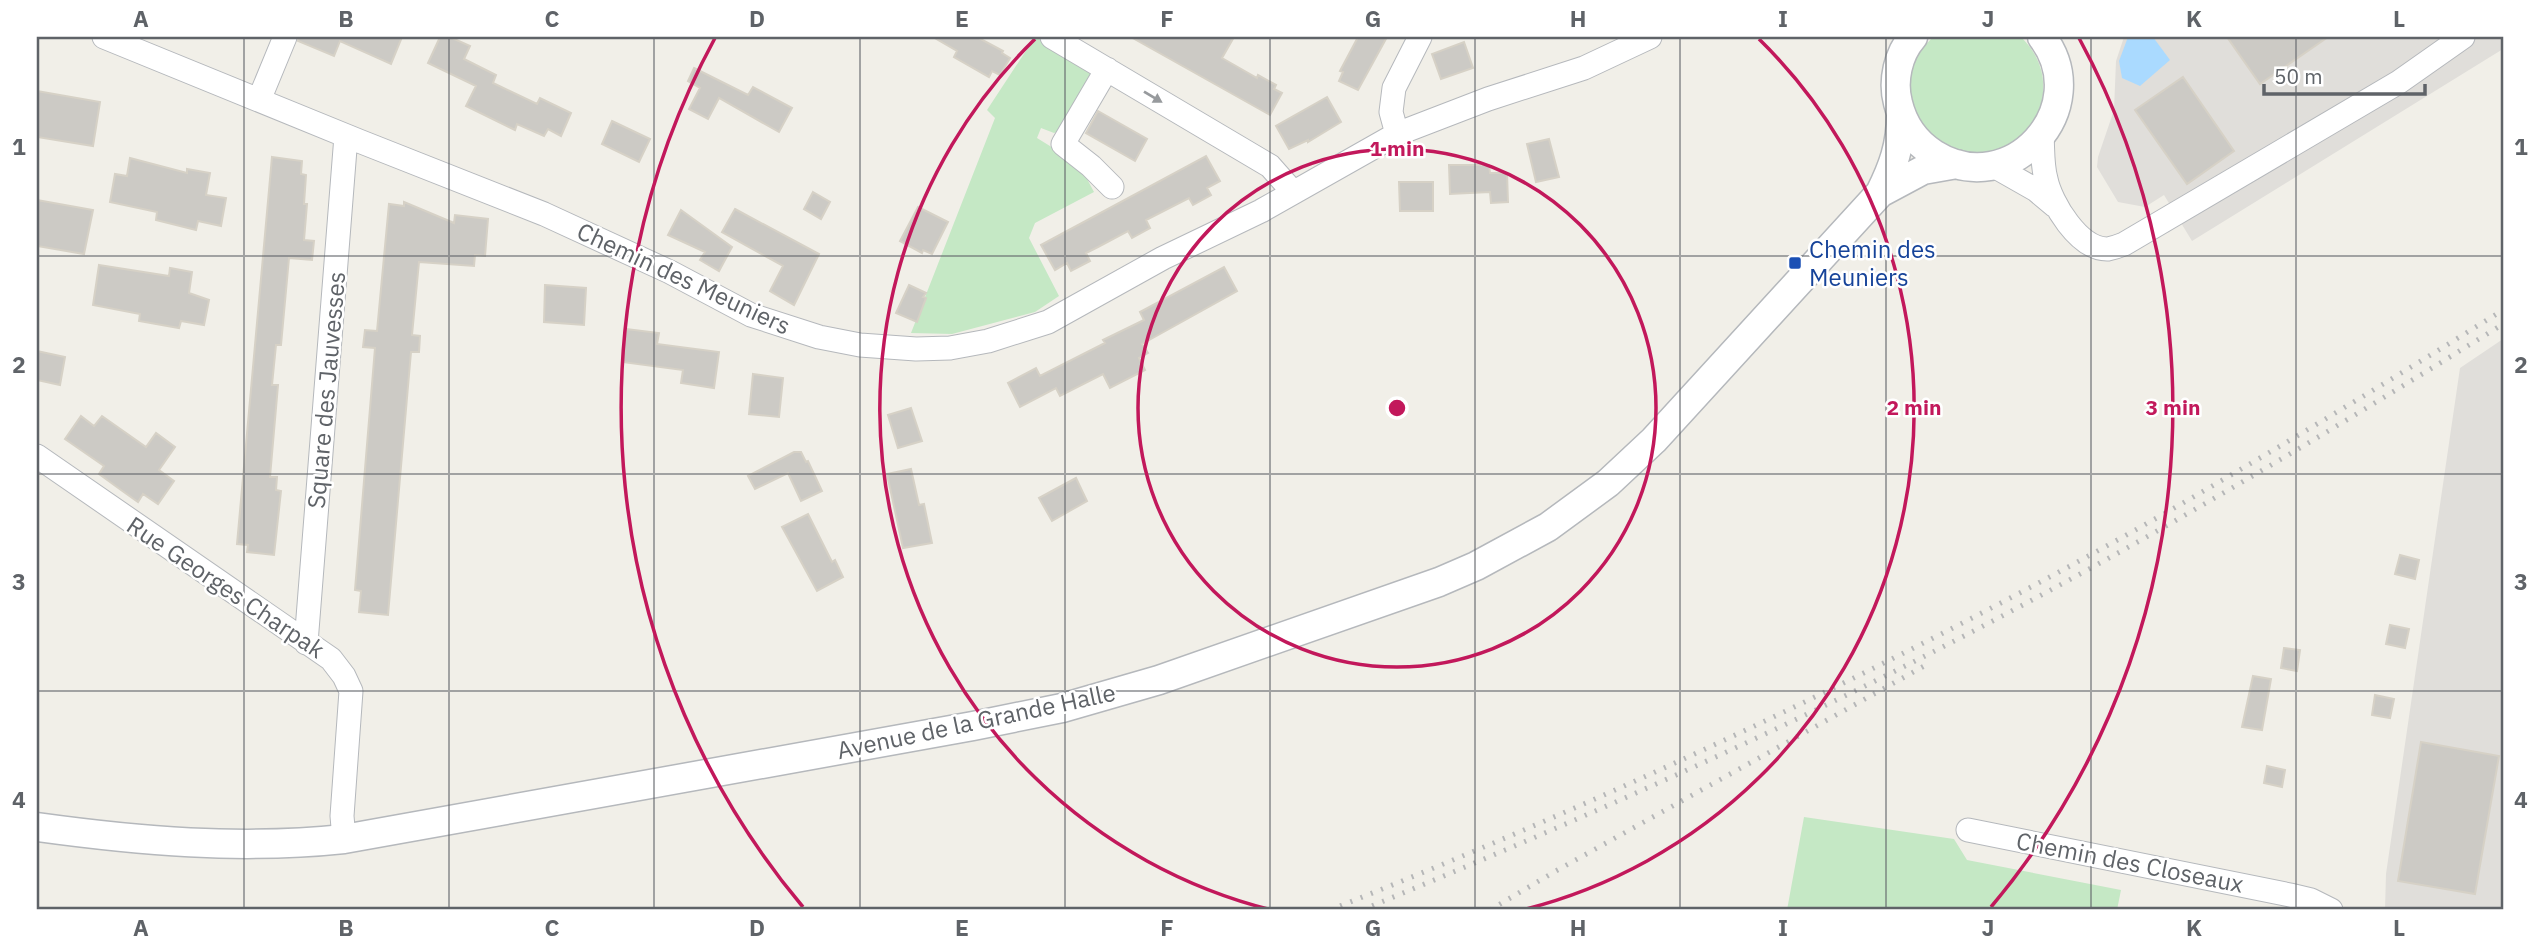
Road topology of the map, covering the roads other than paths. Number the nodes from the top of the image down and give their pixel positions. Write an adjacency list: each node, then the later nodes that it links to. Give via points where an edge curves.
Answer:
1 (104, 37): 11 (street, Chemin des Meuniers)
2 (285, 37): 11 (street)
3 (1052, 37): 8 (street)
4 (1420, 37): 13 (street, via 1391,100)
5 (1650, 37): 13 (street, Chemin des Meuniers, via 1584,68)
6 (2463, 37): 21 (street, via 2399,82 2124,244 2096,247 2072,229)
7 (1910, 38): 12 (street, via 1896,77)
8 (1077, 43): 10 (street)
9 (2050, 44): 14 (street, via 2058,97)
10 (1107, 69): 18 (street, via 1063,144); 19 (street, one-way to 19, via 1270,166)
11 (259, 100): 15 (street, Chemin des Meuniers)
12 (1901, 115): 16 (street, via 1925,148); 20 (street, Avenue de la Grande Halle, via 1897,157)
13 (1397, 134): 19 (street, Chemin des Meuniers)
14 (2042, 135): 17 (street, via 2022,153); 21 (street, via 2046,179)
15 (346, 136): 19 (street, Chemin des Meuniers, via 556,219 785,328 860,345 916,349 988,341 1048,322); 23 (street, Square des Jauvesses)
16 (1957, 164): 17 (street); 20 (street, Avenue de la Grande Halle, via 1923,170)
17 (1992, 165): 21 (street)
18 (1112, 187)
19 (1293, 192)
20 (1880, 194): 26 (street, Avenue de la Grande Halle, via 1654,440 1608,483 1548,527 1439,582 1159,680 1062,708)
21 (2060, 210)
22 (37, 457): 23 (street, Rue Georges Charpak)
23 (306, 643): 26 (street, Rue Georges Charpak, via 331,659 351,691)
24 (37, 827): 26 (street, Avenue de la Grande Halle, via 195,844)
25 (1968, 830): 27 (street, Chemin des Closeaux, via 2290,895)
26 (344, 839)
27 (2330, 910)

